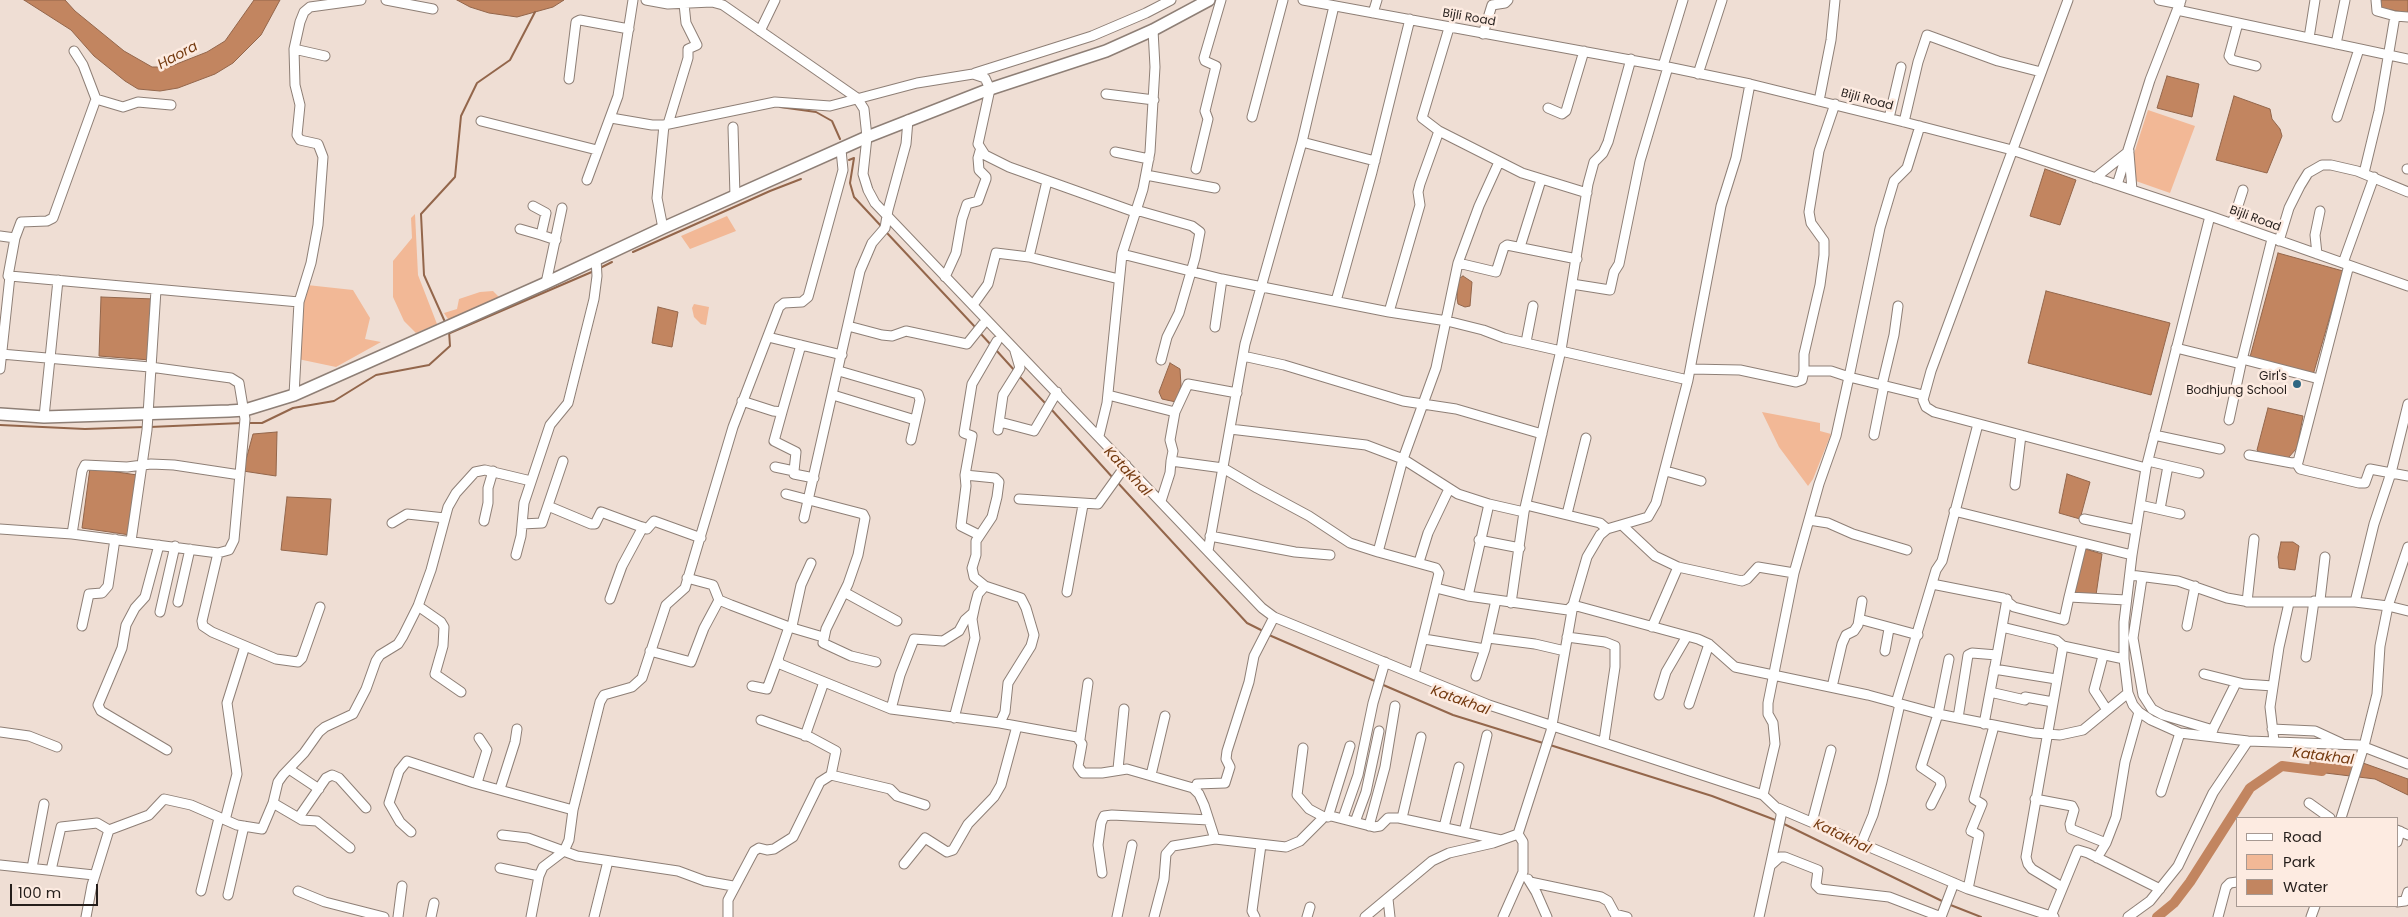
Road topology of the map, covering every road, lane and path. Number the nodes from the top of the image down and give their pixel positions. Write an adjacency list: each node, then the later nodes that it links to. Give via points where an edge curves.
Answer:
1 (361, 0): 21 (street)
2 (386, 0): 25 (street)
3 (633, 0): 31 (street)
4 (646, 0): 22 (street)
5 (775, 0): 34 (street)
6 (1172, 0): 50 (street, via 1092,36)
7 (1208, 0): 33 (main road)
8 (1221, 0): 85 (street, via 1204,58 1216,66)
9 (1282, 0): 64 (street)
10 (1303, 0): 24 (street, Bijli Road)
11 (1376, 0): 26 (street)
12 (1508, 0): 35 (street, via 1492,5)
13 (1683, 0): 46 (street)
14 (1722, 0): 51 (street)
15 (1835, 0): 59 (street)
16 (2068, 0): 49 (street)
17 (2159, 0): 23 (street)
18 (2315, 0): 36 (street)
19 (2345, 0): 37 (street)
20 (2376, 0): 27 (street, via 2377,11)
21 (339, 1): 38 (street, via 307,9 300,22)
22 (684, 4): 34 (street, via 718,3); 70 (street, via 686,23 698,44 688,49 688,58)
23 (2179, 4): 30 (street); 80 (street, via 2150,80)
24 (1334, 6): 26 (street, Bijli Road); 75 (street)
25 (433, 9)
26 (1373, 13): 29 (street, Bijli Road)
27 (2395, 16): 28 (street); 42 (street)
28 (2408, 17)
29 (1410, 19): 32 (street, Bijli Road); 83 (street)
30 (2238, 23): 36 (street); 47 (street, via 2229,56 2232,60)
31 (629, 28): 52 (street, via 576,22); 65 (street, via 618,96)
32 (1450, 28): 35 (street, Bijli Road); 73 (street, via 1422,118)
33 (1153, 30): 54 (main road, via 1106,51); 58 (street)
34 (760, 31): 56 (street)
35 (1483, 34): 41 (street, Bijli Road)
36 (2309, 38): 37 (street)
37 (2336, 44): 39 (street)
38 (294, 49): 43 (street); 134 (street, via 295,85 300,106 297,135 300,140 318,144 323,157 318,225)
39 (2359, 49): 42 (street); 63 (street)
40 (74, 51): 57 (street)
41 (1584, 51): 44 (street, Bijli Road); 62 (street, via 1566,111 1562,114)
42 (2389, 55): 45 (street); 86 (street)
43 (325, 56)
44 (1631, 59): 46 (street, Bijli Road); 98 (street, via 1608,142 1594,162)
45 (2408, 59)
46 (1666, 66): 51 (street, Bijli Road); 129 (street, via 1610,290)
47 (2256, 66)
48 (1901, 67): 66 (street)
49 (2041, 72): 69 (street, via 1927,35); 78 (street)
50 (972, 74): 54 (street, via 985,78); 56 (street)
51 (1698, 74): 53 (street, Bijli Road)
52 (569, 79)
53 (1750, 84): 59 (street, Bijli Road); 158 (street, via 1736,158 1721,206)
54 (990, 89): 67 (main road); 79 (street, via 978,144)
55 (1106, 94): 58 (street)
56 (857, 98): 70 (street, via 823,107 775,102); 74 (street, via 864,108)
57 (96, 99): 61 (street, via 123,107 138,102); 111 (street, via 53,218 47,222 21,222)
58 (1154, 100): 82 (street)
59 (1819, 100): 60 (street, Bijli Road)
60 (1835, 104): 66 (street, Bijli Road); 160 (street, via 1819,152 1809,212 1811,223 1824,241 1824,255 1804,354)
61 (171, 105)
62 (1548, 108)
63 (2337, 116)
64 (1252, 117)
65 (611, 118): 70 (street); 76 (street)
66 (1889, 118): 69 (street, Bijli Road)
67 (908, 120): 74 (main road); 104 (street, via 906,144)
68 (481, 121): 76 (street)
69 (1904, 122): 71 (street, Bijli Road)
70 (666, 124): 107 (street, via 657,198)
71 (1920, 126): 78 (street, Bijli Road); 161 (street, via 1908,168 1894,181 1880,228)
72 (733, 127): 99 (street)
73 (1439, 131): 84 (street); 138 (street, via 1420,184 1420,205)
74 (867, 137): 77 (main road); 104 (street, via 863,164 866,184 875,203)
75 (1302, 142): 83 (street); 130 (street)
76 (597, 150): 90 (street)
77 (841, 150): 99 (main road); 143 (street, via 843,170 808,297 802,302 781,304)
78 (2012, 150): 89 (street, Bijli Road); 170 (street)
79 (980, 151): 92 (street, via 1009,167); 124 (street, via 979,170 986,179 978,201 967,204 956,253)
80 (2129, 151): 89 (street); 93 (street); 95 (street)
81 (1115, 152): 82 (street)
82 (1149, 159): 87 (street)
83 (1375, 161): 133 (street)
84 (1499, 162): 91 (street); 120 (street)
85 (1196, 168)
86 (2364, 173): 88 (street); 113 (street, via 2331,165 2314,168 2300,186)
87 (1146, 174): 94 (street); 102 (street)
88 (2374, 177): 97 (street); 121 (street)
89 (2095, 178): 93 (street, Bijli Road)
90 (587, 180)
91 (1541, 180): 98 (street); 114 (street)
92 (1046, 181): 102 (street); 117 (street)
93 (2117, 185): 95 (street, Bijli Road)
94 (1215, 188)
95 (2132, 190): 105 (street, Bijli Road)
96 (2244, 190): 106 (street)
97 (2408, 192)
98 (1587, 193): 119 (street)
99 (734, 196): 107 (main road)
100 (533, 206): 109 (street, via 546,212)
101 (562, 208): 112 (street)
102 (1136, 211): 115 (street); 122 (street, via 1199,230)
103 (2320, 211): 116 (street, via 2315,229)
104 (887, 216): 124 (street); 141 (street, via 886,228 872,243 860,271)
105 (2210, 216): 106 (street, Bijli Road); 148 (street)
106 (2232, 224): 113 (street, Bijli Road)
107 (663, 228): 118 (main road)
108 (520, 229): 109 (street)
109 (541, 235): 112 (street)
110 (0, 236): 111 (street)
111 (15, 238): 123 (street)
112 (556, 240): 128 (street)
113 (2275, 240): 116 (street, Bijli Road); 155 (street)
114 (1520, 247): 119 (street); 120 (street, via 1505,245 1496,272)
115 (1122, 254): 122 (street); 127 (street)
116 (2317, 254): 121 (street, Bijli Road)
117 (1029, 257): 127 (street); 137 (street, via 996,253 988,284)
118 (596, 259): 128 (main road); 212 (street, via 594,299 568,402 550,425)
119 (1577, 259): 129 (street)
120 (1458, 263): 139 (street)
121 (2346, 264): 131 (street, Bijli Road); 162 (street)
122 (1191, 272): 125 (street); 154 (street)
123 (8, 276): 126 (street); 150 (street)
124 (945, 277): 137 (street)
125 (1222, 279): 130 (street); 142 (street)
126 (58, 280): 132 (street); 153 (street)
127 (1119, 280): 169 (street)
128 (546, 283): 167 (main road)
129 (1572, 284): 149 (street)
130 (1261, 286): 133 (street); 152 (street)
131 (2408, 286)
132 (156, 290): 134 (street); 156 (street)
133 (1336, 301): 138 (street)
134 (299, 302): 167 (street)
135 (1533, 306): 145 (street)
136 (1898, 306): 164 (street)
137 (976, 308): 140 (street); 144 (street)
138 (1389, 312): 139 (street)
139 (1447, 321): 145 (street); 172 (street)
140 (983, 324): 141 (street, via 967,344 906,331 892,336 882,335); 144 (street)
141 (848, 326): 151 (street)
142 (1214, 327)
143 (768, 336): 146 (street); 171 (street)
144 (995, 340): 147 (street); 209 (street, via 972,384 964,433 972,436)
145 (1526, 342): 149 (street)
146 (800, 344): 151 (street); 174 (street)
147 (1012, 346): 165 (street); 165 (street, via 1020,368 1003,395 999,426 1034,431)
148 (2176, 348): 155 (street); 187 (street)
149 (1561, 350): 163 (street); 184 (street)
150 (1, 354): 153 (street); 157 (street)
151 (842, 355): 159 (street)
152 (1243, 356): 166 (street); 172 (street, via 1403,401)
153 (48, 357): 156 (street); 179 (street)
154 (1161, 360)
155 (2241, 362): 162 (street); 181 (street)
156 (150, 366): 177 (street, via 235,379 239,383); 178 (street)
157 (0, 369)
158 (1691, 369): 160 (street, via 1740,370 1796,382 1802,380); 163 (street)
159 (839, 371): 168 (street); 180 (street, via 918,394 920,400)
160 (1804, 371): 161 (street, via 1832,371)
161 (1849, 377): 164 (street); 232 (street, via 1836,436)
162 (2319, 379): 197 (street)
163 (1688, 380): 204 (street)
164 (1883, 385): 170 (street); 185 (street)
165 (1057, 392): 188 (street)
166 (1237, 393): 175 (street, via 1188,384); 183 (street)
167 (294, 394): 177 (main road)
168 (833, 395): 180 (street); 211 (street)
169 (1108, 395): 175 (street); 188 (street)
170 (1923, 395): 182 (street, via 1924,404 1934,412)
171 (742, 401): 174 (street); 244 (street)
172 (1425, 403): 184 (street); 193 (street)
173 (2408, 404): 207 (street)
174 (782, 412): 203 (street, via 774,441 796,452)
175 (1174, 412): 195 (street)
176 (0, 414): 179 (main road)
177 (245, 414): 178 (main road); 208 (street)
178 (148, 416): 179 (main road); 199 (street)
179 (44, 417)
180 (915, 420): 190 (street)
181 (2230, 420)
182 (1978, 424): 186 (street); 226 (street)
183 (1230, 429): 193 (street, via 1366,445); 202 (street)
184 (1542, 434): 224 (street)
185 (1874, 435)
186 (2021, 435): 196 (street); 214 (street)
187 (2154, 435): 191 (street); 196 (street)
188 (1099, 436): 198 (street)
189 (1586, 438): 227 (street)
190 (910, 440)
191 (2220, 449)
192 (2249, 455): 197 (street)
193 (1402, 460): 215 (street); 257 (street)
194 (563, 461): 223 (street)
195 (1171, 461): 202 (street); 219 (street)
196 (2147, 464): 200 (street); 222 (street)
197 (2296, 464): 207 (street, via 2300,469 2359,483 2365,483 2370,469)
198 (1126, 465): 219 (street); 221 (street, via 1098,504)
199 (142, 466): 208 (street, via 174,464); 241 (street, via 86,465 82,471); 248 (street)
200 (2168, 466): 206 (street); 225 (street)
201 (775, 467): 203 (street)
202 (1223, 468): 243 (street); 257 (street, via 1350,543)
203 (794, 471): 211 (street, via 794,474)
204 (1666, 471): 213 (street); 236 (street, via 1653,511 1648,517)
205 (492, 472): 212 (street); 229 (street, via 475,472 467,479 456,493); 233 (street)
206 (2199, 473)
207 (2391, 473): 210 (street); 287 (street, via 2374,524)
208 (240, 475): 258 (street, via 233,545 229,550)
209 (965, 475): 242 (street, via 961,526); 242 (street, via 995,478 999,482 992,517)
210 (2408, 476)
211 (814, 478): 217 (street)
212 (532, 481): 235 (street, via 522,512)
213 (1701, 482)
214 (2015, 485)
215 (1449, 489): 220 (street); 263 (street, via 1428,533)
216 (786, 494): 217 (street)
217 (809, 499): 230 (street); 274 (street, via 852,509 865,518 858,555)
218 (1019, 499): 221 (street)
219 (1161, 501): 256 (street)
220 (1489, 504): 224 (street); 247 (street)
221 (1083, 505): 275 (street)
222 (2140, 505): 225 (street); 240 (street)
223 (548, 506): 235 (street, via 542,522); 237 (street, via 591,524 595,524 601,512)
224 (1525, 509): 227 (street); 253 (street)
225 (2160, 509): 228 (street)
226 (1954, 511): 250 (street); 270 (street, via 1942,561)
227 (1567, 514): 239 (street, via 1600,523)
228 (2180, 514)
229 (445, 518): 234 (street, via 407,514); 291 (street)
230 (804, 518)
231 (2084, 519): 240 (street)
232 (1809, 520): 255 (street, via 1828,523 1852,534); 266 (street)
233 (484, 521)
234 (392, 523)
235 (522, 524): 259 (street)
236 (1623, 526): 239 (street); 265 (street, via 1655,556)
237 (643, 527): 244 (street, via 649,528 654,521); 278 (street, via 622,566)
238 (0, 529): 241 (street)
239 (1607, 530): 290 (street, via 1600,535 1587,557)
240 (2136, 530): 261 (street)
241 (72, 534): 245 (street)
242 (979, 534): 271 (street, via 972,568 974,578)
243 (1210, 536): 256 (street); 260 (street, via 1294,552)
244 (701, 538): 268 (street)
245 (115, 539): 248 (street); 300 (street, via 108,586 102,593 89,594)
246 (2254, 539): 286 (street)
247 (1479, 540): 253 (street); 276 (street)
248 (131, 541): 249 (street)
249 (159, 544): 251 (street); 380 (street, via 145,597 126,625 122,648 98,705 101,711)
250 (2082, 544): 261 (street); 277 (street)
251 (175, 546): 254 (street); 295 (street)
252 (2408, 547): 292 (street)
253 (1520, 548): 288 (street)
254 (190, 549): 258 (street); 285 (street)
255 (1907, 550)
256 (1208, 551): 297 (street, via 1262,608)
257 (1378, 552): 263 (street)
258 (218, 553): 313 (street, via 202,624 212,632)
259 (516, 555)
260 (1330, 555)
261 (2132, 555): 267 (street)
262 (2324, 557): 284 (street)
263 (1419, 562): 273 (street, via 1436,568 1439,573)
264 (811, 563): 302 (street, via 801,585 792,626)
265 (1678, 567): 266 (street, via 1742,581 1758,567); 303 (street)
266 (1794, 573): 330 (street)
267 (2130, 575): 269 (street); 282 (street)
268 (687, 578): 280 (street, via 713,585); 316 (street, via 685,588 666,605)
269 (2142, 578): 272 (street); 366 (street, via 2132,638 2143,696 2152,709)
270 (1932, 584): 279 (street); 308 (street)
271 (985, 586): 296 (street, via 978,594); 356 (street, via 1020,598 1034,635 1031,646 1008,683 1005,712)
272 (2195, 586): 286 (street); 301 (street)
273 (1436, 588): 276 (street); 311 (street)
274 (844, 592): 299 (street); 309 (street)
275 (1067, 592)
276 (1468, 596): 281 (street)
277 (2069, 597): 279 (street, via 2064,620 2014,607); 282 (street)
278 (610, 599)
279 (2008, 599): 304 (street)
280 (719, 600): 302 (street); 316 (street, via 691,662)
281 (1496, 600): 288 (street); 310 (street)
282 (2126, 600): 324 (street)
283 (1862, 601): 298 (street)
284 (2317, 601): 287 (street); 289 (street); 321 (street)
285 (178, 602)
286 (2247, 602): 289 (street)
287 (2355, 602): 292 (street)
288 (1512, 603): 290 (street, via 1568,610)
289 (2289, 603): 337 (street)
290 (1573, 605): 303 (street); 306 (street)
291 (418, 606): 339 (street, via 444,627 443,646 435,674); 385 (street, via 398,644 376,661 353,714 319,732)
292 (2388, 606): 294 (street); 382 (street, via 2380,646 2377,694)
293 (320, 607): 313 (street, via 298,662 276,660)
294 (2408, 611)
295 (160, 612)
296 (973, 613): 347 (street, via 959,631 944,641 914,639); 353 (street, via 974,638)
297 (1274, 616): 326 (street); 392 (street, via 1254,656 1230,740 1226,760 1230,766 1225,784 1197,784)
298 (1859, 619): 305 (street); 338 (street, via 1856,629 1844,639)
299 (897, 621)
300 (82, 626)
301 (2187, 626)
302 (789, 627): 309 (street); 322 (street)
303 (1652, 627): 307 (street)
304 (2002, 627): 314 (street, via 2056,640); 319 (street)
305 (1889, 629): 308 (street); 318 (street)
306 (1567, 636): 317 (street); 373 (street, via 1615,646)
307 (1687, 636): 312 (street); 342 (street, via 1666,672)
308 (1918, 636): 344 (street)
309 (823, 637): 325 (street, via 823,643 829,648)
310 (1488, 638): 315 (street); 317 (street)
311 (1424, 639): 315 (street); 328 (street)
312 (1709, 644): 330 (street, via 1735,667); 345 (street)
313 (245, 646): 410 (street, via 227,703 238,774)
314 (2063, 646): 320 (street); 332 (street)
315 (1485, 649): 331 (street)
316 (650, 651): 403 (street, via 639,683 604,695 600,702)
317 (1565, 651): 360 (street)
318 (1885, 651)
319 (1997, 655): 327 (street); 354 (street, via 1968,655)
320 (2103, 656): 324 (street); 349 (street, via 2094,690)
321 (2306, 657)
322 (778, 659): 333 (street, via 780,664); 336 (street, via 767,689)
323 (1949, 659): 351 (street)
324 (2124, 659): 341 (street)
325 (876, 662)
326 (1385, 662): 328 (street); 408 (street, via 1358,776)
327 (1994, 670): 332 (street); 340 (street)
328 (1414, 674): 360 (street)
329 (2204, 674): 335 (street)
330 (1774, 675): 338 (street); 394 (street, via 1768,714 1773,723 1775,744)
331 (1476, 676)
332 (2056, 679): 343 (street)
333 (824, 682): 347 (street); 369 (street)
334 (1088, 683): 372 (street)
335 (2236, 683): 337 (street); 366 (street)
336 (752, 686)
337 (2273, 686): 362 (street, via 2270,707)
338 (1832, 687): 344 (street)
339 (461, 692)
340 (1990, 692): 343 (street); 357 (street)
341 (2128, 693): 349 (street); 350 (street)
342 (1659, 695)
343 (2053, 702): 368 (street)
344 (1898, 703): 351 (street); 425 (street, via 1882,782)
345 (1689, 704)
346 (1395, 706): 415 (street, via 1385,767)
347 (890, 709): 353 (street)
348 (1124, 709): 386 (street)
349 (2107, 710): 368 (street, via 2083,730)
350 (2139, 712): 365 (street); 424 (street, via 2127,755 2116,817)
351 (1938, 714): 354 (street); 400 (street, via 1921,767 1940,780)
352 (1164, 716): 388 (street)
353 (954, 718): 356 (street)
354 (1958, 718): 357 (street)
355 (761, 720): 369 (street)
356 (1000, 723): 358 (street)
357 (1984, 724): 359 (street)
358 (1018, 726): 372 (street); 432 (street, via 1001,785 968,824 953,850 947,852 926,838)
359 (1994, 726): 368 (street); 448 (street, via 1974,799 1982,804 1971,831 1979,835)
360 (1551, 727): 373 (street); 421 (street)
361 (517, 729): 391 (street)
362 (2272, 729): 375 (street); 376 (street, via 2315,731)
363 (1379, 731): 412 (street, via 1366,792)
364 (0, 732): 378 (street, via 30,736)
365 (2180, 733): 366 (street); 393 (street)
366 (2211, 734): 374 (street)
367 (1487, 735): 419 (street)
368 (2047, 735): 395 (street)
369 (805, 736): 387 (street, via 836,751)
370 (1421, 737): 409 (street)
371 (478, 738): 389 (street, via 487,750)
372 (1080, 739): 386 (street, via 1080,770 1091,774)
373 (1604, 741): 394 (street)
374 (2248, 741): 375 (street); 449 (street, via 2213,793 2178,866)
375 (2274, 741): 376 (street)
376 (2344, 744): 382 (street)
377 (1350, 746): 404 (street)
378 (57, 747)
379 (1303, 748): 404 (street, via 1297,796 1309,810)
380 (167, 750)
381 (1831, 750): 413 (street)
382 (2363, 750): 383 (street); 406 (street)
383 (2408, 764)
384 (1459, 766): 416 (street)
385 (289, 769): 390 (street); 396 (street, via 278,782)
386 (1118, 770): 388 (street)
387 (831, 775): 399 (street, via 890,789 897,796); 445 (street, via 820,782 793,837 774,849 754,851)
388 (1151, 775): 392 (street)
389 (477, 783): 391 (street); 418 (street, via 411,762 404,763 389,803 400,822)
390 (319, 789): 402 (street, via 329,775 335,775); 407 (street)
391 (500, 789): 403 (street)
392 (1196, 791): 411 (street)
393 (2161, 792)
394 (1763, 795): 401 (street)
395 (2035, 799): 424 (street, via 2072,806 2072,829); 447 (street, via 2026,857 2028,864)
396 (273, 803): 407 (street); 414 (street, via 262,829)
397 (2309, 803): 405 (street)
398 (44, 804): 435 (street)
399 (925, 805)
400 (1932, 805)
401 (1775, 807): 413 (street); 434 (street, via 1781,816)
402 (366, 808)
403 (573, 810): 429 (street, via 569,840)
404 (1326, 817): 408 (street); 427 (street, via 1292,845)
405 (2329, 817)
406 (2341, 817)
407 (299, 818): 428 (street, via 317,821)
408 (1342, 818): 412 (street)
409 (1402, 818): 415 (street, via 1388,818 1374,828); 416 (street)
410 (222, 819): 414 (street); 417 (street, via 168,798 149,815); 450 (street)
411 (1209, 820): 422 (street); 439 (street, via 1104,816 1098,845)
412 (1355, 822): 415 (street)
413 (1812, 822): 425 (street)
414 (244, 826): 453 (street)
415 (1368, 826)
416 (1444, 827): 419 (street)
417 (109, 830): 437 (street, via 97,823 61,827); 440 (street)
418 (411, 832)
419 (1464, 832): 423 (street)
420 (502, 834): 429 (street, via 528,838)
421 (1518, 834): 423 (street); 438 (street, via 1523,842)
422 (1215, 839): 427 (street); 467 (street, via 1169,849)
423 (1502, 840): 454 (street, via 1449,853 1432,861)
424 (2106, 843): 430 (street)
425 (1861, 844): 446 (street)
426 (1132, 845): 466 (street)
427 (1261, 845): 468 (street, via 1252,911)
428 (350, 848)
429 (564, 851): 431 (street); 441 (street, via 543,867)
430 (2097, 858): 447 (street, via 2081,850 2076,851); 449 (street)
431 (608, 861): 445 (street, via 678,871 705,881); 464 (street)
432 (904, 864)
433 (0, 865): 435 (street)
434 (1770, 866): 458 (street, via 1780,857 1785,857 1818,870 1816,885 1820,889 1889,897); 475 (street)
435 (32, 868): 437 (street)
436 (500, 868): 441 (street)
437 (52, 870): 440 (street)
438 (1523, 872): 442 (street); 472 (street)
439 (1102, 873)
440 (94, 875): 459 (street)
441 (539, 876): 463 (street)
442 (1530, 882): 473 (street); 474 (street, via 1601,897 1608,901 1616,914)
443 (2236, 882): 478 (street, via 2226,887)
444 (402, 886): 461 (street)
445 (733, 886): 465 (street, via 728,900)
446 (1953, 887): 448 (street); 458 (street)
447 (2062, 887): 476 (street)
448 (1968, 889): 476 (street)
449 (2160, 890): 477 (street)
450 (201, 891)
451 (298, 891): 460 (street)
452 (2408, 892): 456 (street, via 2405,901)
453 (228, 895)
454 (1388, 898): 470 (street); 471 (street)
455 (434, 902): 462 (street)
456 (2398, 902)
457 (1310, 907): 469 (street)
458 (1941, 916)
459 (86, 917)
460 (384, 917)
461 (398, 917)
462 (432, 917)
463 (531, 917)
464 (594, 917)
465 (728, 917)
466 (1117, 917)
467 (1154, 917)
468 (1255, 917)
469 (1307, 917)
470 (1366, 917)
471 (1390, 917)
472 (1503, 917)
473 (1547, 917)
474 (1628, 917)
475 (1759, 917)
476 (2053, 917)
477 (2128, 917)
478 (2218, 917)

